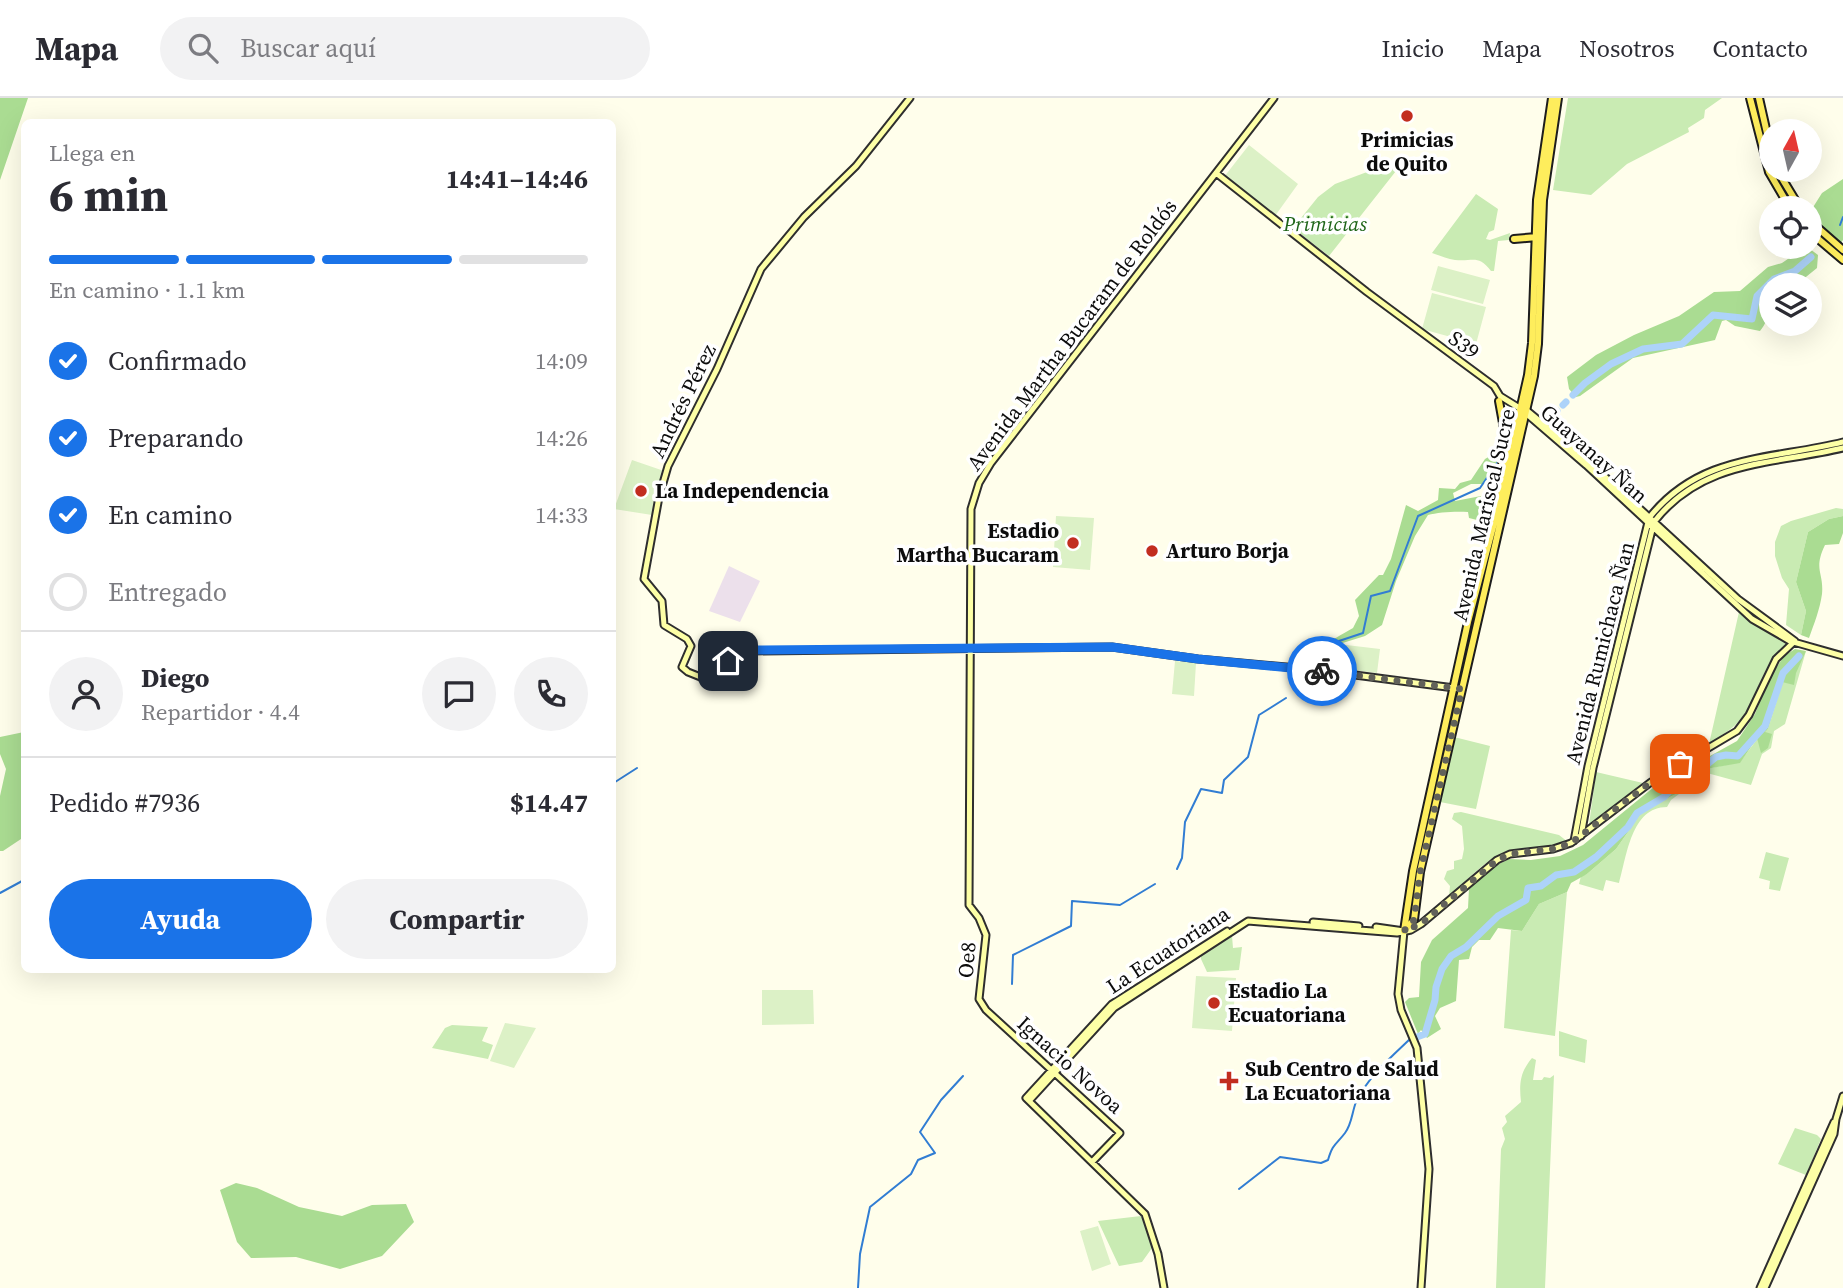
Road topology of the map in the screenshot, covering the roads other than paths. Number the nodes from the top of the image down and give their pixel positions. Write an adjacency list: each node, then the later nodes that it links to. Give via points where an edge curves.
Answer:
1 (910, 98): 23 (street, Andrés Pérez, via 856,166 804,217 761,269 668,466 644,579 662,601 664,625 691,646 682,667 703,678 751,650)
2 (1274, 98): 8 (street, Avenida Martha Bucaram de Roldós)
3 (1552, 98): 11 (main road, Avenida Mariscal Sucre, via 1540,169)
4 (1559, 98): 11 (main road, Avenida Mariscal Sucre)
5 (1750, 98): 9 (main road, via 1769,172)
6 (1759, 98): 7 (main road)
7 (1764, 119)
8 (1216, 173): 17 (street, S39); 23 (street, Avenida Martha Bucaram de Roldós, via 979,483 969,521)
9 (1783, 196)
10 (1822, 231): 14 (main road)
11 (1538, 236): 12 (main road); 17 (main road, Avenida Mariscal Sucre, via 1537,350)
12 (1514, 239)
13 (1822, 243): 15 (main road)
14 (1843, 250)
15 (1843, 260)
16 (1499, 401): 20 (main road)
17 (1524, 411): 20 (main road, Avenida Mariscal Sucre); 21 (street, Guayanay Ñan)
18 (1843, 442): 21 (street, Avenida Rumichaca Ñan, via 1748,458 1706,472 1668,497)
19 (1843, 449): 21 (street, Avenida Rumichaca Ñan, via 1749,464 1709,478)
20 (1507, 470): 25 (main road, Avenida Mariscal Sucre); 25 (main road, Avenida Mariscal Sucre, via 1475,595)
21 (1650, 522): 22 (street, Guayanay Ñan, via 1702,571); 26 (street, Avenida Rumichaca Ñan); 27 (street, Avenida Rumichaca Ñan)
22 (1795, 641): 24 (street, Guayanay Ñan); 26 (street, via 1776,659 1737,731 1651,782)
23 (970, 647): 25 (street, via 1112,647); 28 (street, Avenida Martha Bucaram de Roldós, via 969,905)
24 (1843, 656)
25 (1458, 688): 29 (main road, Avenida Mariscal Sucre, via 1413,871)
26 (1581, 836): 27 (street)
27 (1574, 841): 29 (street, via 1559,848 1502,857 1421,924)
28 (974, 913): 30 (street, Oe8, via 986,935 978,995)
29 (1404, 931): 31 (street, via 1248,921 1114,1008); 31 (street, La Ecuatoriana, via 1248,917 1112,1004); 36 (street, Avenida Mariscal Sucre, via 1398,994 1417,1048 1429,1169)
30 (986, 1009): 31 (street, Ignacio Novoa)
31 (1053, 1072): 34 (street, La Ecuatoriana, via 1028,1100); 34 (street, Ignacio Novoa, via 1120,1133)
32 (1843, 1096): 33 (street)
33 (1836, 1119): 37 (street); 38 (street, via 1834,1135)
34 (1092, 1161): 35 (street, via 1144,1214)
35 (1164, 1288)
36 (1421, 1288)
37 (1760, 1288)
38 (1765, 1288)

